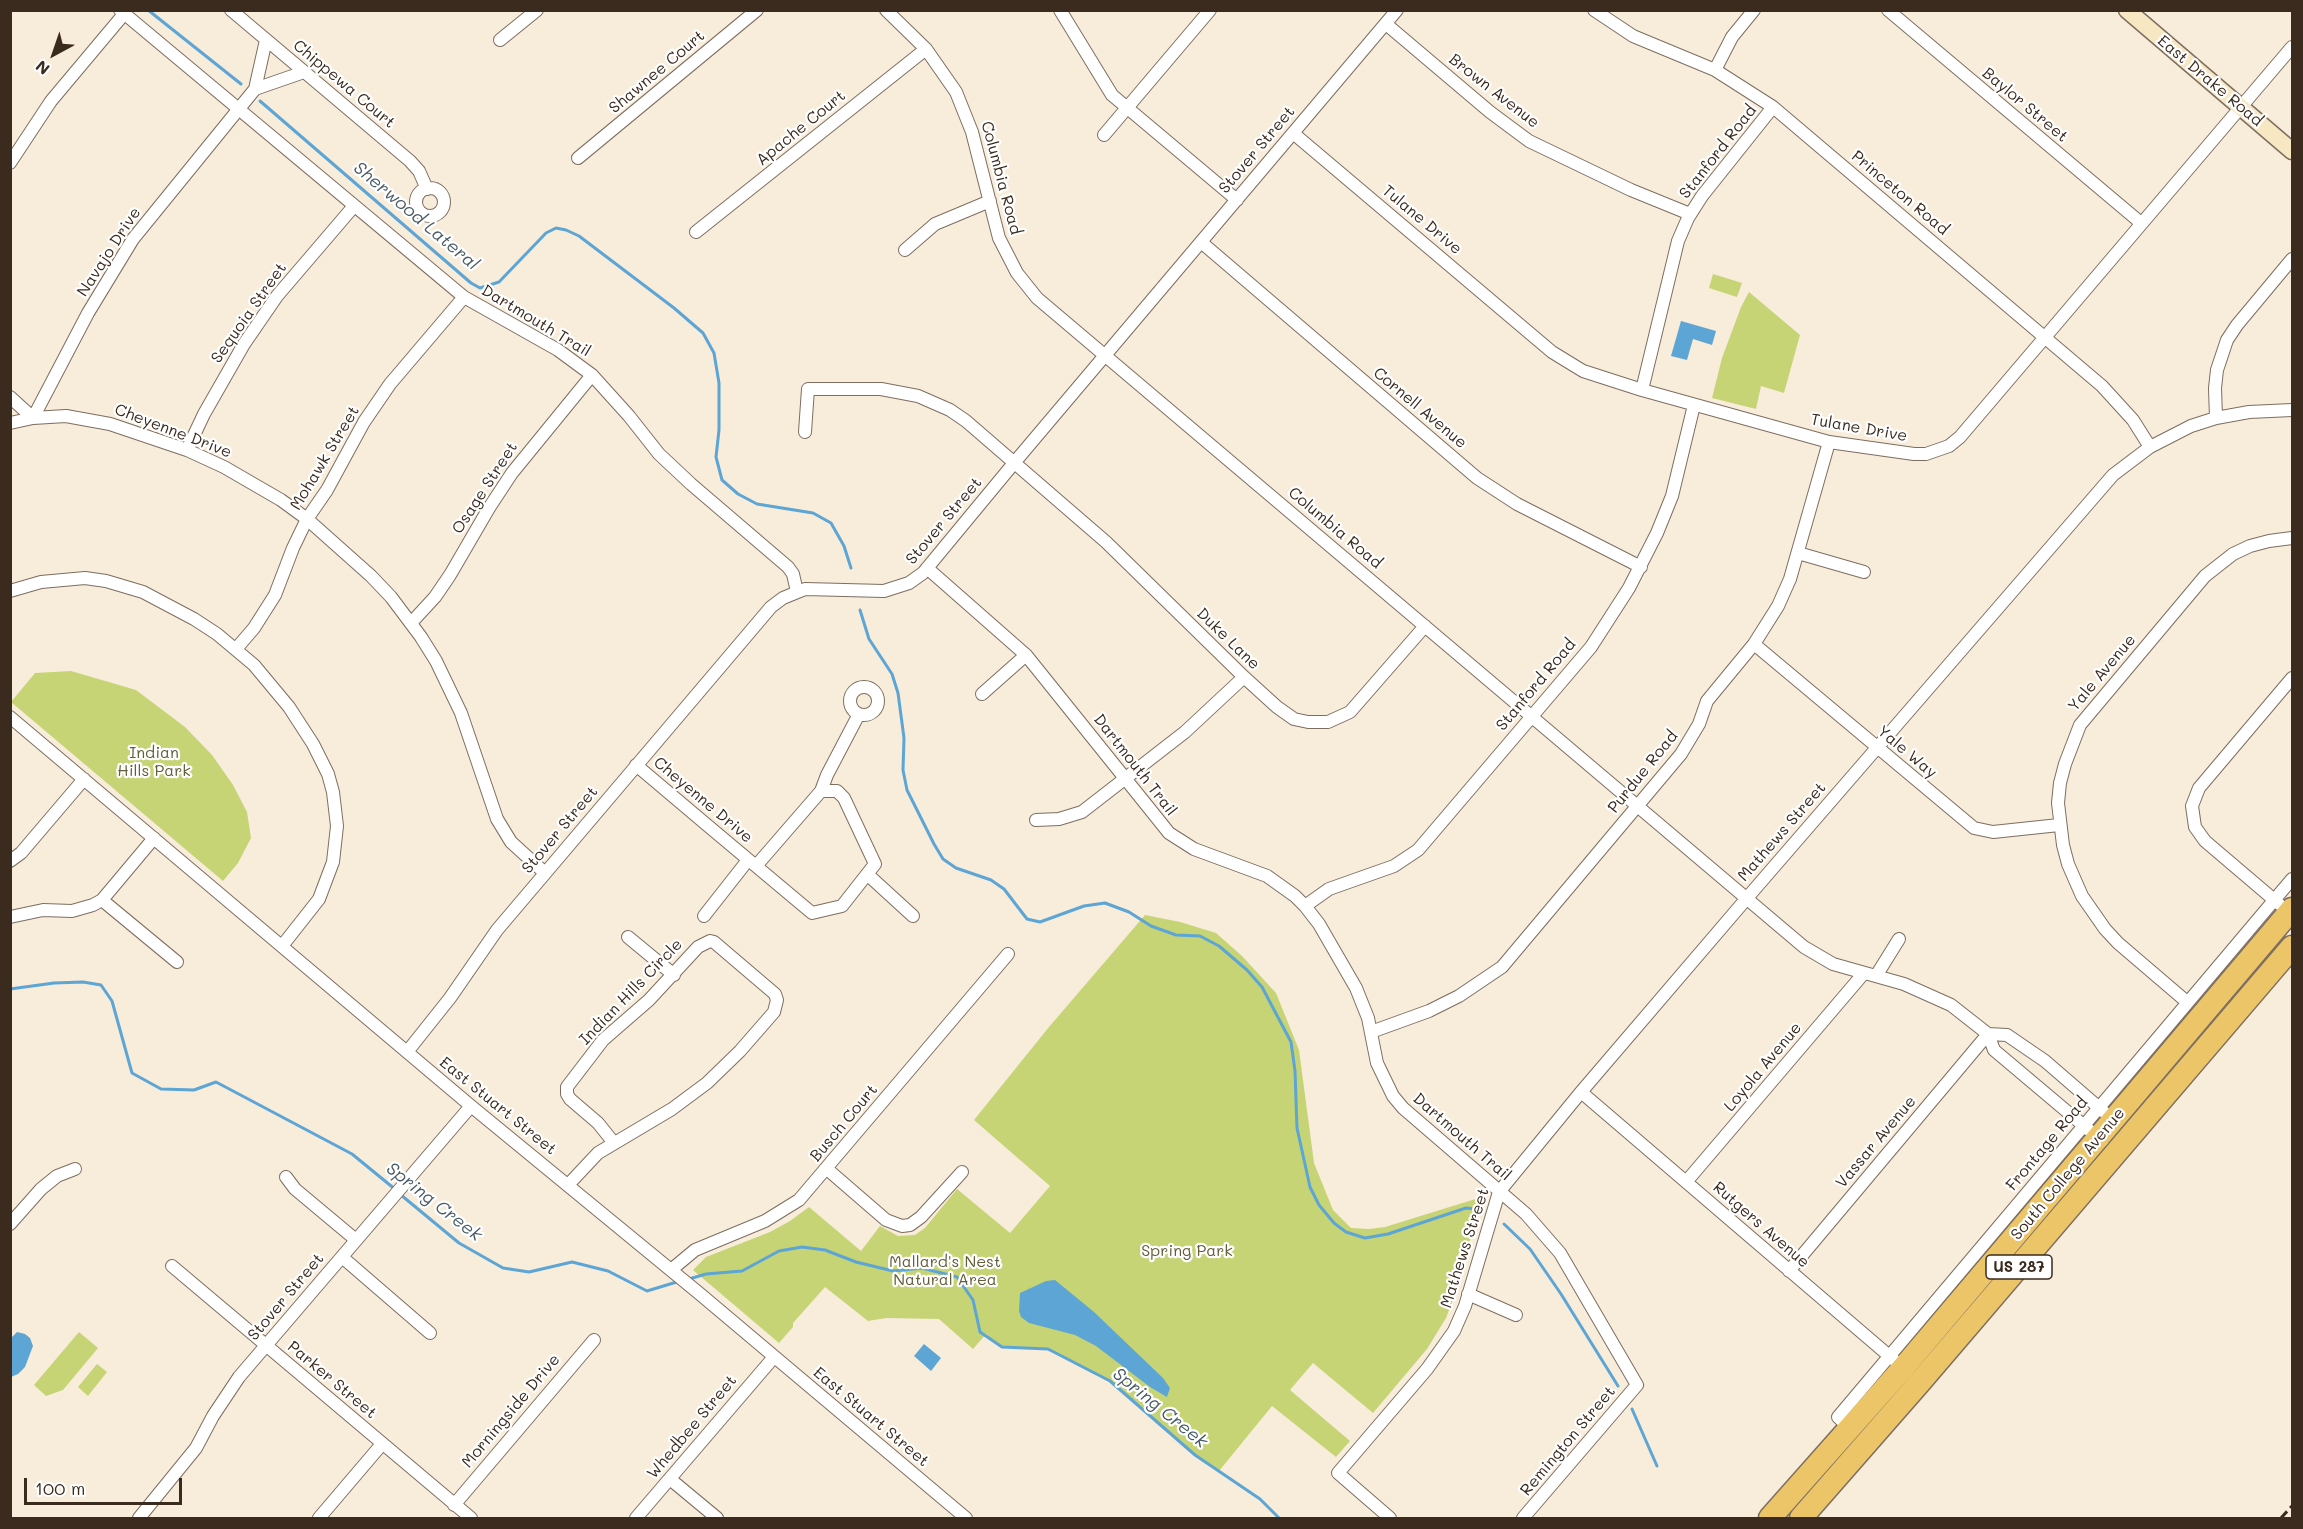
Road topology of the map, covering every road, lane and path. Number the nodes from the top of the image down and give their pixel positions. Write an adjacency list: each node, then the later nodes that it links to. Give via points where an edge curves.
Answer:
1 (231, 10): 14 (street, Chippewa Court)
2 (537, 10): 15 (street)
3 (757, 10): 28 (street, Shawnee Court)
4 (886, 10): 17 (street, Columbia Road)
5 (1060, 10): 24 (street, via 1108,90)
6 (1210, 10): 24 (street)
7 (1397, 10): 13 (street, Stover Street)
8 (1594, 10): 18 (street, Princeton Road, via 1634,36)
9 (1754, 10): 18 (street, via 1732,37)
10 (1888, 10): 35 (street, Baylor Street)
11 (2127, 10): 22 (main road, East Drake Road)
12 (122, 12): 23 (street, Dartmouth Trail); 29 (street, via 51,101)
13 (1386, 24): 25 (street, Stover Street); 34 (street, Brown Avenue, via 1529,141)
14 (266, 40): 19 (street, Chippewa Court); 20 (street, Navajo Drive)
15 (500, 40)
16 (2292, 47): 22 (street, Tulane Drive)
17 (926, 49): 32 (street, Columbia Road, via 966,113); 36 (street, Apache Court)
18 (1715, 70): 21 (street, Princeton Road)
19 (304, 72): 20 (street); 30 (street, Chippewa Court, via 410,161)
20 (255, 89): 23 (street, Navajo Drive)
21 (1773, 107): 34 (street, Stanford Road); 41 (street, Princeton Road)
22 (2240, 107): 27 (main road, East Drake Road); 35 (street, Tulane Drive)
23 (238, 109): 33 (street, Dartmouth Trail); 48 (street, Navajo Drive, via 133,239 88,313)
24 (1127, 109): 26 (street); 31 (street)
25 (1293, 133): 31 (street, Stover Street); 44 (street, Tulane Drive, via 1552,352 1589,374)
26 (1104, 135)
27 (2292, 151)
28 (578, 159)
29 (10, 163)
30 (428, 189)
31 (1237, 200): 37 (street, Stover Street)
32 (990, 201): 38 (street, via 935,224); 42 (street, Columbia Road, via 999,238 1017,273 1037,298)
33 (354, 206): 40 (street, Dartmouth Trail); 54 (street, Sequoia Street, via 277,296 244,344)
34 (1690, 214): 44 (street, Stanford Road, via 1678,241)
35 (2141, 224): 41 (street, Tulane Drive)
36 (696, 232)
37 (1201, 242): 42 (street, Stover Street); 59 (street, Cornell Avenue, via 1477,478 1517,504)
38 (905, 250)
39 (2292, 259): 49 (street, via 2227,340 2217,370)
40 (464, 297): 43 (street, Dartmouth Trail, via 558,350); 56 (street, Mohawk Street, via 390,384)
41 (2045, 337): 52 (street, Tulane Drive, via 1949,446 1914,454); 53 (street, Princeton Road, via 2114,398)
42 (1105, 356): 55 (street, Stover Street); 65 (street, Columbia Road)
43 (592, 375): 63 (street, Dartmouth Trail, via 659,454 788,567); 64 (street, Osage Street, via 512,473 450,575)
44 (1642, 390): 46 (street, Tulane Drive)
45 (10, 397): 48 (street)
46 (1694, 405): 52 (street, Tulane Drive); 59 (street, Stanford Road, via 1672,496)
47 (2292, 410): 49 (street)
48 (33, 418): 50 (street, Cheyenne Drive); 54 (street, Cheyenne Drive, via 90,419)
49 (2216, 418): 53 (street, Mathews Street)
50 (10, 423)
51 (805, 432): 55 (street, Duke Lane, via 808,389 882,388 918,396 950,410)
52 (1829, 442): 58 (street, Purdue Road)
53 (2150, 447): 75 (street, Mathews Street, via 2098,490)
54 (187, 450): 56 (street, Cheyenne Drive, via 254,483)
55 (1014, 463): 60 (street, Stover Street); 69 (street, Duke Lane, via 1106,542)
56 (307, 519): 64 (street, Cheyenne Drive, via 371,576); 67 (street, Mohawk Street, via 275,596)
57 (2292, 538): 82 (street, Yale Avenue, via 2250,546 2212,569 2080,725 2061,783)
58 (1798, 553): 61 (street); 66 (street, Purdue Road, via 1778,606)
59 (1641, 567): 73 (street, Stanford Road, via 1591,646)
60 (927, 568): 63 (street, Stover Street, via 909,583 884,591 811,588); 68 (street, Dartmouth Trail)
61 (1864, 572)
62 (10, 591): 67 (street, via 62,579 85,578 123,585 194,619)
63 (797, 592): 76 (street, Stover Street, via 771,607)
64 (411, 623): 86 (street, Cheyenne Drive, via 452,693 496,819 511,842)
65 (1425, 626): 69 (street, Duke Lane, via 1358,705 1328,722 1294,719); 73 (street, Columbia Road)
66 (1754, 644): 75 (street, Yale Way); 80 (street, Purdue Road, via 1707,701 1681,754)
67 (236, 649): 99 (street, via 272,685 313,744 328,774 337,813 336,841 327,880 307,916)
68 (1026, 655): 71 (street); 77 (street, Dartmouth Trail)
69 (1244, 677): 77 (street, via 1185,732)
70 (2292, 678): 92 (street, via 2199,789 2192,806 2195,827 2205,841)
71 (982, 694)
72 (859, 714): 79 (street, Cheyenne Drive)
73 (1532, 716): 80 (street, Columbia Road); 91 (street, Stanford Road, via 1418,850 1394,866 1329,889)
74 (10, 717): 78 (street, East Stuart Street)
75 (1876, 748): 82 (street, Yale Way, via 1974,828 1993,832); 89 (street, Mathews Street)
76 (636, 765): 85 (street, Cheyenne Drive); 86 (street, Stover Street)
77 (1125, 778): 81 (street, via 1082,812); 91 (street, Dartmouth Trail, via 1160,824 1180,842 1268,876)
78 (84, 779): 83 (street, East Stuart Street); 84 (street)
79 (821, 791): 85 (street, Cheyenne Drive); 87 (street, via 837,791 844,798 875,864)
80 (1638, 806): 89 (street, Columbia Road); 107 (street, Purdue Road, via 1502,966 1459,996)
81 (1036, 820)
82 (2059, 825): 106 (street, Yale Avenue, via 2068,864 2092,912 2118,943)
83 (154, 838): 90 (street); 99 (street, East Stuart Street)
84 (10, 861)
85 (752, 863): 87 (street, Cheyenne Drive, via 812,913 842,906); 93 (street, Cheyenne Drive)
86 (545, 873): 109 (street, Stover Street)
87 (867, 874): 94 (street)
88 (2292, 879): 92 (street, Frontage Road)
89 (1747, 898): 103 (street, Columbia Road, via 1819,957 1842,968); 110 (street, Mathews Street)
90 (102, 900): 95 (street, via 82,909 43,910); 102 (street)
91 (1305, 906): 107 (street, Dartmouth Trail, via 1344,966)
92 (2285, 907): 96 (highway, South College Avenue / US 287); 106 (street, Frontage Road)
93 (704, 916)
94 (913, 916)
95 (10, 917)
96 (2270, 936): 105 (highway, via 2273,943 2261,965); 112 (highway, South College Avenue / US 287)
97 (628, 937): 104 (street)
98 (1899, 939): 103 (street)
99 (282, 946): 109 (street, East Stuart Street)
100 (2292, 947): 105 (highway, South College Avenue / US 287)
101 (1008, 954): 116 (street, Busch Court)
102 (177, 962)
103 (1870, 974): 108 (street, Columbia Road, via 1951,1005); 119 (street, Loyola Avenue)
104 (674, 975): 113 (street, Indian Hills Circle, via 603,1040 567,1087 570,1099); 113 (street, Indian Hills Circle, via 698,947 714,942 775,994 777,1004 740,1051 707,1083)
105 (2262, 982): 114 (highway, South College Avenue / US 287)
106 (2187, 1002): 112 (street, Frontage Road)
107 (1371, 1032): 121 (street, Dartmouth Trail, via 1377,1063 1393,1096)
108 (1988, 1034): 112 (street, Columbia Road, via 1994,1050); 112 (street, Columbia Road, via 2007,1035 2045,1061); 126 (street, Vassar Avenue)
109 (406, 1052): 111 (street, East Stuart Street)
110 (1581, 1092): 119 (street, Rutgers Avenue); 121 (street, Mathews Street)
111 (471, 1106): 120 (street, East Stuart Street); 123 (street, Stover Street)
112 (2099, 1123): 114 (street, Columbia Road); 114 (street, Columbia Road); 134 (highway, South College Avenue / US 287)
113 (614, 1143): 120 (street, Indian Hills Circle, via 598,1153)
114 (2124, 1145): 134 (highway, South College Avenue / US 287)
115 (75, 1169): 122 (street, via 57,1176 41,1189)
116 (827, 1169): 117 (street, via 886,1220 902,1226 921,1217); 127 (street, Busch Court, via 788,1209 695,1250)
117 (962, 1172)
118 (286, 1177): 123 (street)
119 (1686, 1182): 126 (street, Rutgers Avenue)
120 (568, 1185): 127 (street, East Stuart Street)
121 (1499, 1192): 128 (street, Mathews Street); 135 (street, Dartmouth Trail, via 1526,1214 1560,1253)
122 (10, 1224)
123 (356, 1240): 124 (street, Stover Street)
124 (342, 1257): 130 (street); 132 (street, Stover Street)
125 (172, 1266): 132 (street, Parker Street)
126 (1789, 1270): 134 (street, Rutgers Avenue)
127 (672, 1271): 133 (street, East Stuart Street)
128 (1468, 1294): 129 (street); 145 (street, Mathews Street, via 1454,1331 1440,1352 1338,1473)
129 (1516, 1315)
130 (430, 1333)
131 (594, 1340): 138 (street, Morningside Drive)
132 (266, 1346): 136 (street, Parker Street); 140 (street, Stover Street, via 226,1395 183,1466)
133 (774, 1357): 137 (street, Whedbee Street); 139 (street, East Stuart Street)
134 (1904, 1369): 147 (highway, South College Avenue / US 287); 148 (highway, South College Avenue / US 287)
135 (1637, 1385): 146 (street, Remington Street)
136 (382, 1444): 138 (street, Parker Street); 141 (street)
137 (670, 1479): 143 (street, Whedbee Street); 144 (street)
138 (454, 1504): 142 (street, Parker Street)
139 (959, 1516)
140 (139, 1518)
141 (319, 1518)
142 (471, 1518)
143 (636, 1518)
144 (717, 1518)
145 (1390, 1518)
146 (1523, 1518)
147 (1770, 1518)
148 (1801, 1518)

